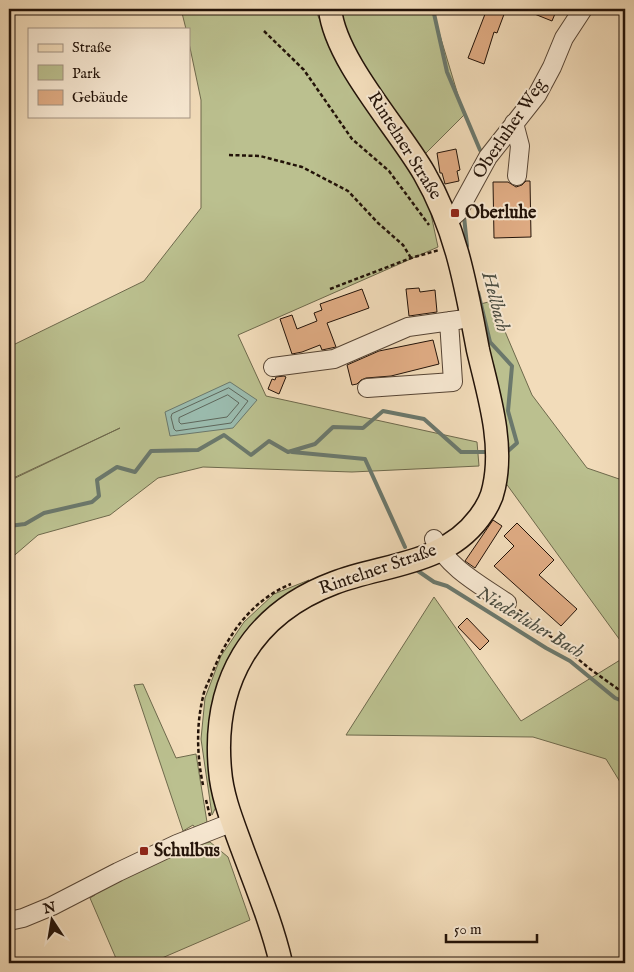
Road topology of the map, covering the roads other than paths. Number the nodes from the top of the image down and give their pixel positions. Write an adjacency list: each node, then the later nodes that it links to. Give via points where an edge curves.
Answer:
1 (330, 9): 5 (main road, Rintelner Straße, via 338,38 350,60 423,170)
2 (584, 9): 3 (street, Oberluher Weg, via 564,38 537,95)
3 (514, 123): 4 (street, via 520,146); 5 (street, Oberluher Weg, via 488,157 458,212)
4 (517, 176)
5 (440, 226): 6 (main road, Rintelner Straße, via 461,264)
6 (472, 317): 7 (street); 10 (main road, Rintelner Straße, via 491,406 496,454 494,488 483,513 463,535)
7 (449, 321): 8 (street, via 408,327 334,359); 9 (street, via 453,382)
8 (273, 367)
9 (367, 388)
10 (433, 549): 11 (street); 12 (main road, Rintelner Straße, via 400,564 338,581 312,593 267,625 244,652 225,693 220,720 220,771)
11 (507, 603)
12 (233, 822): 13 (street, via 177,844 52,906); 14 (main road, Rintelner Straße)
13 (9, 921)
14 (281, 963)

